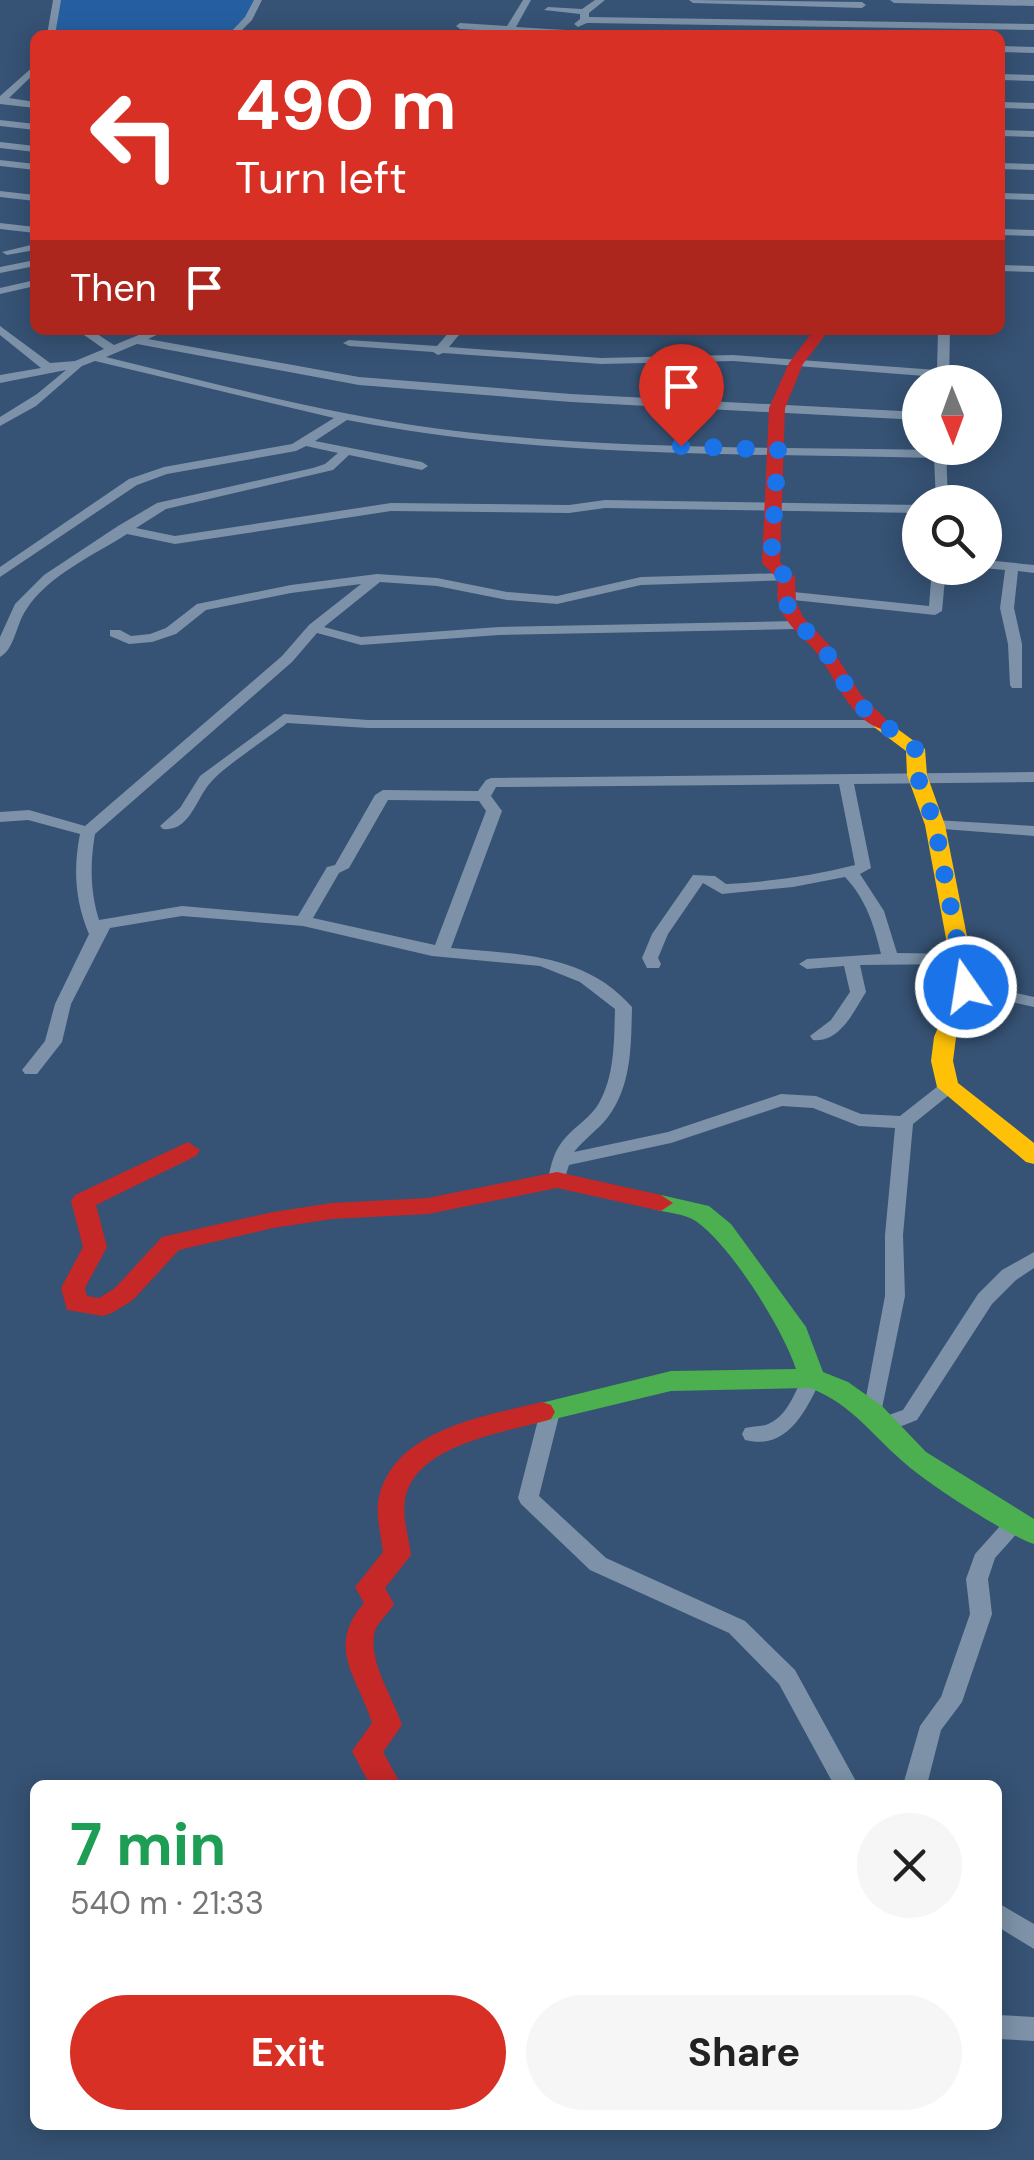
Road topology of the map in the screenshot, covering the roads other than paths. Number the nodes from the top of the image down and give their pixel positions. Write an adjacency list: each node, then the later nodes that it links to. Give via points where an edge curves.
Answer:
1 (57, 0): 16 (street)
2 (258, 0): 17 (street)
3 (526, 0): 14 (street)
4 (601, 0): 10 (street)
5 (692, 0): 7 (street)
6 (894, 0): 8 (street)
7 (862, 2): 15 (street)
8 (1034, 2)
9 (548, 10): 10 (street)
10 (584, 16): 11 (street); 19 (street)
11 (693, 20): 15 (street); 20 (street)
12 (460, 26): 14 (street)
13 (1034, 27): 15 (street)
14 (511, 28): 18 (street)
15 (864, 29)
16 (52, 30)
17 (237, 30)
18 (528, 30)
19 (568, 30)
20 (689, 30)
21 (1005, 49): 22 (street)
22 (1034, 50)
23 (30, 73): 26 (street)
24 (1005, 77): 25 (street)
25 (1034, 78)
26 (18, 84): 27 (street); 28 (street)
27 (30, 85)
28 (1, 101): 29 (street)
29 (30, 104)
30 (1005, 105): 31 (street)
31 (1034, 106)
32 (0, 122): 33 (street)
33 (30, 126)
34 (1005, 133): 35 (street)
35 (1034, 134)
36 (0, 144): 37 (street)
37 (30, 148)
38 (0, 163): 39 (street)
39 (30, 166)
40 (1005, 166): 41 (street)
41 (1034, 166)
42 (0, 194): 44 (street)
43 (1005, 196): 45 (street)
44 (30, 197)
45 (1034, 197)
46 (0, 226): 47 (street)
47 (30, 229)
48 (1005, 232): 49 (street)
49 (1034, 233)
50 (30, 248): 51 (street)
51 (7, 252)
52 (30, 263): 55 (street)
53 (1005, 268): 54 (street)
54 (1034, 269)
55 (0, 270)
56 (30, 285): 57 (street)
57 (0, 291)
58 (0, 328): 72 (street, via 47,367)
59 (90, 335): 66 (street)
60 (150, 335): 65 (street)
61 (356, 335): 67 (street, via 349,343)
62 (453, 335): 67 (street)
63 (818, 335): 69 (street)
64 (944, 335): 71 (street)
65 (138, 340): 66 (street); 75 (street, via 359,380)
66 (113, 350): 68 (street)
67 (438, 352): 69 (street)
68 (92, 358): 70 (street); 77 (street)
69 (796, 363): 73 (street); 75 (street)
70 (78, 364): 72 (street); 78 (street, via 34,404)
71 (943, 365)
72 (60, 367): 74 (street)
73 (902, 374)
74 (0, 379)
75 (777, 408): 76 (street); 81 (street)
76 (902, 415)
77 (346, 416): 79 (street); 81 (street, via 476,437)
78 (0, 422)
79 (307, 443): 80 (street); 90 (street, via 133,482)
80 (348, 450): 83 (street); 86 (street, via 329,466 162,506)
81 (778, 450): 82 (street); 84 (street)
82 (902, 451)
83 (422, 466)
84 (776, 504): 85 (street); 86 (street, via 422,504 175,540); 94 (street, via 771,563)
85 (902, 508)
86 (124, 529): 91 (street)
87 (1002, 565): 88 (street)
88 (1012, 565): 89 (street); 99 (street, via 1007,608)
89 (1034, 568)
90 (3, 570): 91 (street)
91 (49, 578): 98 (street, via 20,606)
92 (377, 578): 94 (street, via 557,600 642,581); 96 (street); 97 (street, via 202,608 152,638 129,640)
93 (937, 585): 94 (street, via 935,610)
94 (785, 586): 95 (street)
95 (796, 625): 96 (street, via 516,630 361,641); 100 (street, via 824,650 856,701)
96 (314, 628): 109 (street)
97 (114, 632)
98 (0, 653)
99 (1016, 685)
100 (889, 724): 101 (street, via 915,749); 107 (street, via 284,718 205,779)
101 (917, 775): 102 (street); 103 (street); 106 (street)
102 (1034, 777)
103 (845, 778): 104 (street, via 491,783); 110 (street, via 863,868)
104 (483, 796): 111 (street, via 383,794); 113 (street, via 494,810 442,949)
105 (0, 817): 109 (street, via 29,815)
106 (935, 825): 108 (street); 115 (street)
107 (168, 826)
108 (1034, 831)
109 (88, 832): 112 (street, via 80,866)
110 (849, 872): 114 (street, via 867,889); 117 (street, via 722,889 699,878 660,934)
111 (302, 921): 112 (street, via 182,911 105,924); 113 (street)
112 (96, 934): 122 (street, via 63,1004 54,1042)
113 (432, 951): 127 (street, via 543,961 586,978 624,1007 620,1073 604,1110 564,1145)
114 (890, 958): 115 (street); 116 (street)
115 (960, 959): 119 (street)
116 (851, 961): 118 (street); 121 (street, via 858,992 837,1024)
117 (653, 964)
118 (807, 964)
119 (966, 987): 120 (street); 123 (street, via 945,1037)
120 (1034, 1002)
121 (819, 1036)
122 (31, 1070)
123 (948, 1087): 124 (street); 126 (street)
124 (904, 1122): 127 (street, via 858,1120 816,1102 781,1100); 131 (street, via 895,1296)
125 (188, 1150): 127 (street, via 83,1201 95,1247 73,1288 76,1304 102,1307 124,1294 171,1243 332,1211 428,1206)
126 (1034, 1156)
127 (559, 1171): 129 (street, via 701,1212 722,1230 796,1334)
128 (1034, 1258): 131 (street, via 985,1299 910,1416)
129 (812, 1378): 130 (street, via 671,1381); 131 (street); 132 (street, via 786,1426)
130 (550, 1412): 134 (street, via 454,1434 406,1470 392,1496 396,1555 369,1587 380,1604 361,1626 362,1670 387,1726 367,1751); 135 (street, via 528,1498 598,1564 737,1627 787,1678)
131 (879, 1419): 133 (street, via 928,1467)
132 (752, 1434)
133 (1025, 1527): 136 (street, via 986,1554 977,1579 981,1614 951,1702 931,1726)
134 (383, 1780)
135 (843, 1780)
136 (916, 1780)
137 (1002, 1917): 138 (street)
138 (1034, 1938)
139 (1002, 2027): 140 (street)
140 (1034, 2029)

